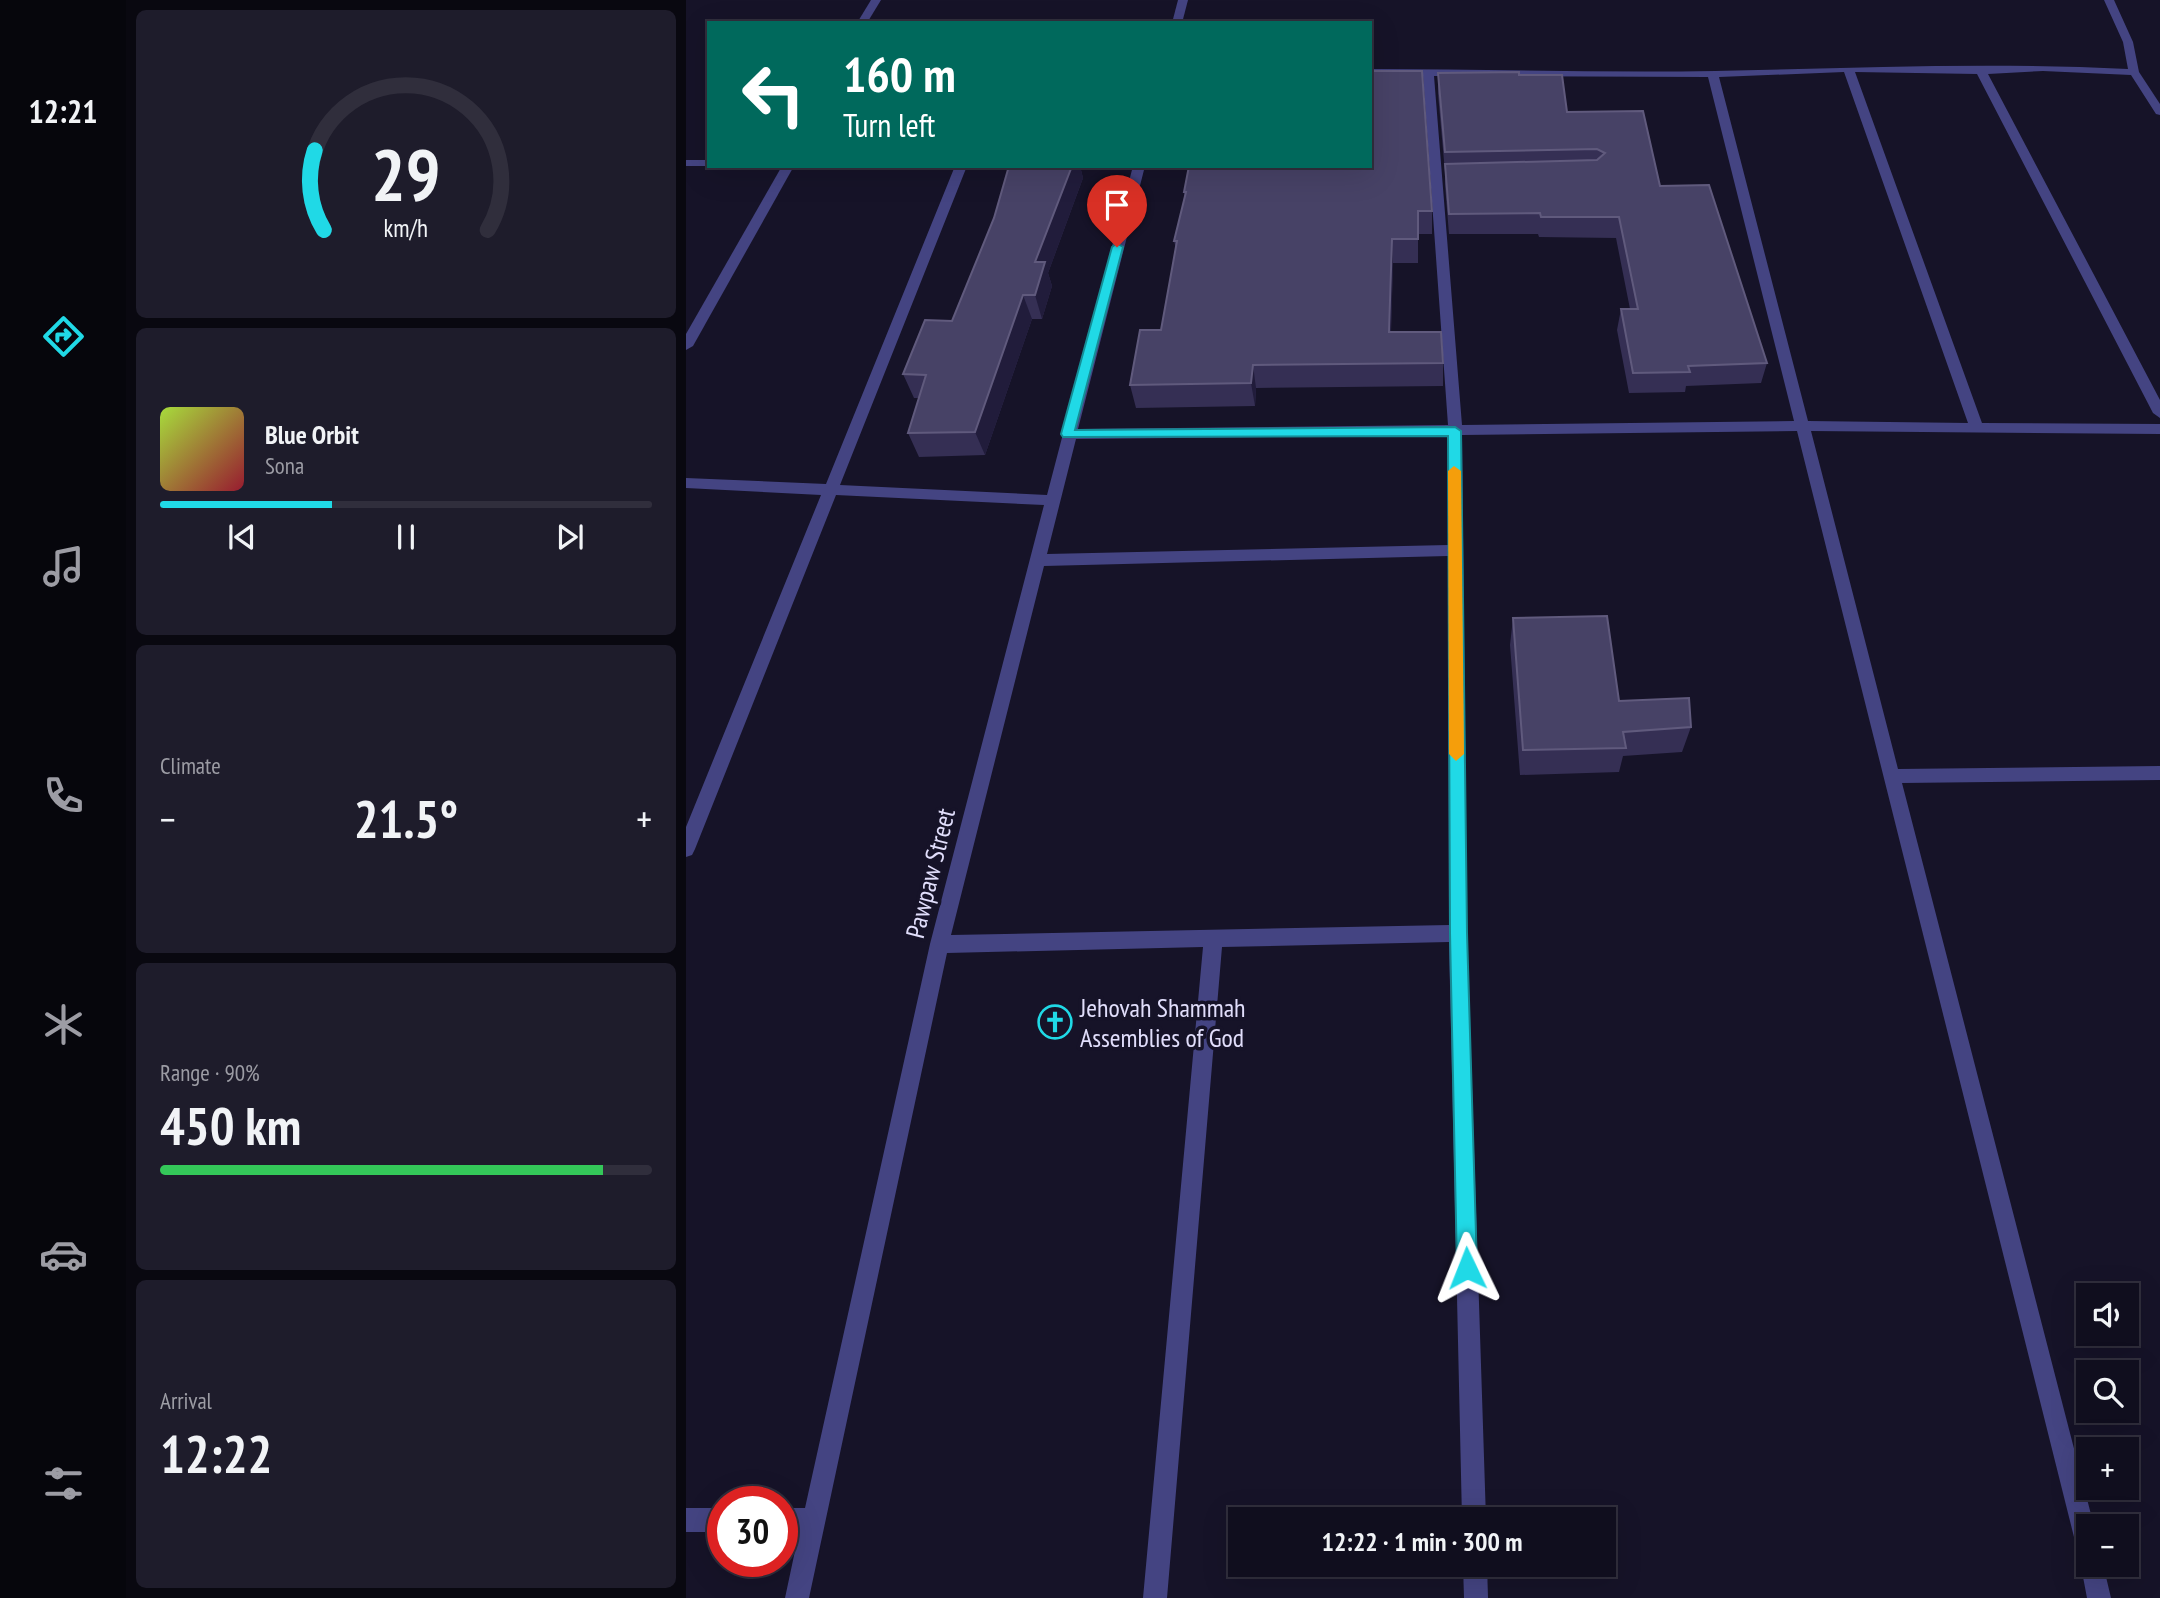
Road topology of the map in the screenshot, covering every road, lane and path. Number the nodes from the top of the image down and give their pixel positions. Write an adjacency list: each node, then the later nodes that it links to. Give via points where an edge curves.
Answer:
1 (876, 0): 4 (street)
2 (1183, 0): 5 (street)
3 (2109, 0): 10 (street, via 2128,41)
4 (863, 21)
5 (1178, 21)
6 (1848, 69): 7 (street); 11 (street); 21 (street)
7 (1981, 71): 10 (street); 19 (street)
8 (1372, 72): 9 (street)
9 (1428, 72): 11 (street); 23 (street, via 1443,179)
10 (2134, 72): 12 (street)
11 (1713, 74): 20 (street)
12 (2160, 113)
13 (686, 163): 14 (street)
14 (707, 163)
15 (787, 168): 18 (street)
16 (960, 168): 26 (street)
17 (1138, 168): 24 (street, Pawpaw Street)
18 (686, 346)
19 (2160, 413)
20 (1803, 426): 21 (street); 23 (street); 31 (street)
21 (1976, 426): 22 (street)
22 (2160, 429)
23 (1455, 431): 24 (street); 28 (street)
24 (1068, 434): 27 (street, Pawpaw Street)
25 (686, 483): 26 (street)
26 (833, 488): 27 (street); 32 (street)
27 (1051, 500): 29 (street, Pawpaw Street)
28 (1454, 550): 29 (street); 33 (street)
29 (1036, 560): 35 (street, Pawpaw Street)
30 (2160, 773): 31 (street)
31 (1892, 776): 37 (street)
32 (686, 849)
33 (1458, 933): 34 (street); 36 (street)
34 (1213, 940): 35 (street); 45 (street)
35 (939, 944): 41 (street, Pawpaw Street)
36 (1474, 1507)
37 (2078, 1514)
38 (686, 1520): 39 (street)
39 (707, 1520)
40 (798, 1520): 41 (street)
41 (816, 1520): 44 (street, Pawpaw Street)
42 (1475, 1577): 46 (street)
43 (2094, 1577): 47 (street)
44 (797, 1598)
45 (1155, 1598)
46 (1476, 1598)
47 (2099, 1598)

